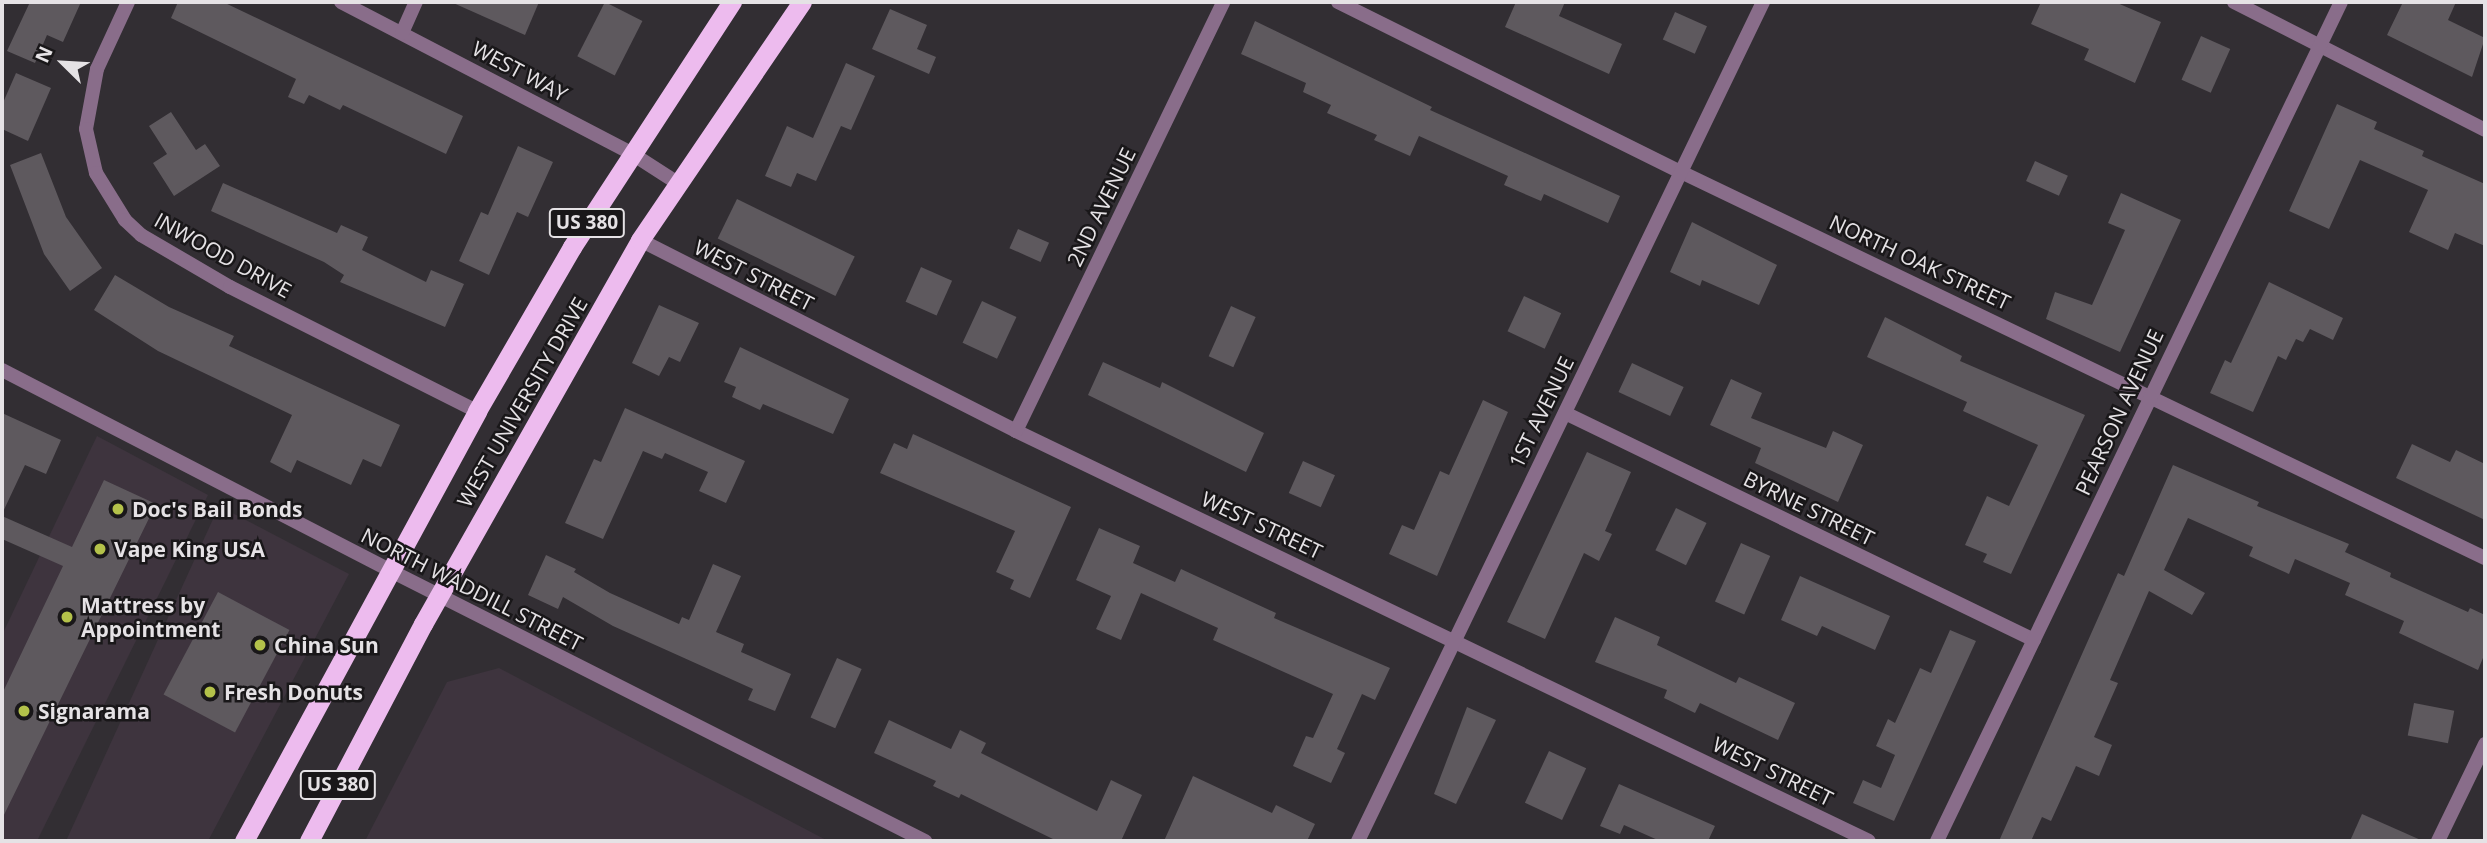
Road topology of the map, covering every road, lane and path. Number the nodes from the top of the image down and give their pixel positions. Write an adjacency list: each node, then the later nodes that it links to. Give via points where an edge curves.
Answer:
1 (128, 2): 20 (street, INWOOD DRIVE, via 97,69 86,130 96,173 125,220 141,235 230,286)
2 (341, 2): 11 (street, WEST WAY)
3 (416, 2): 11 (street)
4 (732, 2): 14 (highway, WEST UNIVERSITY DRIVE / US 380)
5 (802, 2): 16 (highway, WEST UNIVERSITY DRIVE / US 380)
6 (1223, 2): 22 (street, 2ND AVENUE)
7 (1338, 2): 15 (street, NORTH OAK STREET)
8 (1763, 2): 15 (street, 1ST AVENUE)
9 (2234, 2): 12 (street)
10 (2341, 2): 12 (street, PEARSON AVENUE)
11 (402, 33): 14 (street, WEST WAY)
12 (2321, 43): 13 (street); 19 (street, PEARSON AVENUE)
13 (2485, 130)
14 (631, 153): 16 (street, WEST WAY); 20 (highway, WEST UNIVERSITY DRIVE / US 380)
15 (1681, 172): 19 (street, NORTH OAK STREET); 21 (street, 1ST AVENUE)
16 (677, 182): 17 (highway, WEST UNIVERSITY DRIVE / US 380)
17 (640, 240): 22 (street, WEST STREET); 25 (highway, WEST UNIVERSITY DRIVE / US 380)
18 (2, 370): 24 (street, NORTH WADDILL STREET)
19 (2150, 395): 23 (street, NORTH OAK STREET); 27 (street, PEARSON AVENUE)
20 (477, 411): 24 (highway, WEST UNIVERSITY DRIVE / US 380)
21 (1564, 413): 26 (street, 1ST AVENUE); 27 (street, BYRNE STREET)
22 (1016, 431): 26 (street, WEST STREET)
23 (2485, 558)
24 (389, 570): 25 (street, NORTH WADDILL STREET); 29 (highway, WEST UNIVERSITY DRIVE / US 380)
25 (438, 597): 30 (highway, WEST UNIVERSITY DRIVE / US 380); 31 (street, NORTH WADDILL STREET)
26 (1454, 639): 32 (street, 1ST AVENUE); 33 (street, WEST STREET)
27 (2034, 640): 34 (street, PEARSON AVENUE)
28 (2485, 744): 35 (street)
29 (244, 841)
30 (309, 841)
31 (925, 841)
32 (1358, 841)
33 (1869, 841)
34 (1937, 841)
35 (2438, 841)

